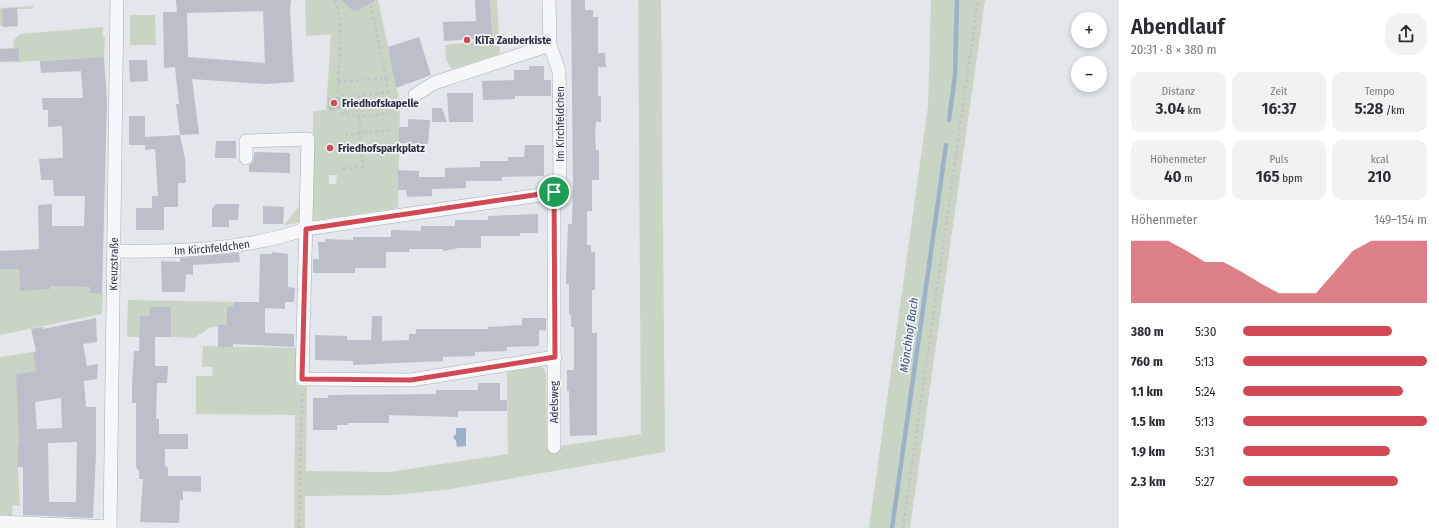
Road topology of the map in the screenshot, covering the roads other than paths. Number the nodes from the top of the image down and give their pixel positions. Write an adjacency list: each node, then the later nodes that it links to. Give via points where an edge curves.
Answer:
1 (117, 0): 8 (street, Kreuzstraße)
2 (548, 0): 3 (street, Im Kirchfeldchen)
3 (550, 45): 4 (street, via 434,83); 6 (street, Im Kirchfeldchen, via 560,71 560,186)
4 (415, 95)
5 (246, 158): 7 (street, via 246,141 308,139)
6 (554, 192): 7 (street, Im Kirchfeldchen); 9 (street, Adelsweg)
7 (306, 229): 8 (street, Im Kirchfeldchen, via 287,236 212,248 153,252); 9 (street, via 302,379 411,380)
8 (115, 251): 12 (street, Kreuzstraße)
9 (555, 357): 10 (street, Adelsweg)
10 (554, 447)
11 (0, 522): 12 (street)
12 (110, 528)

